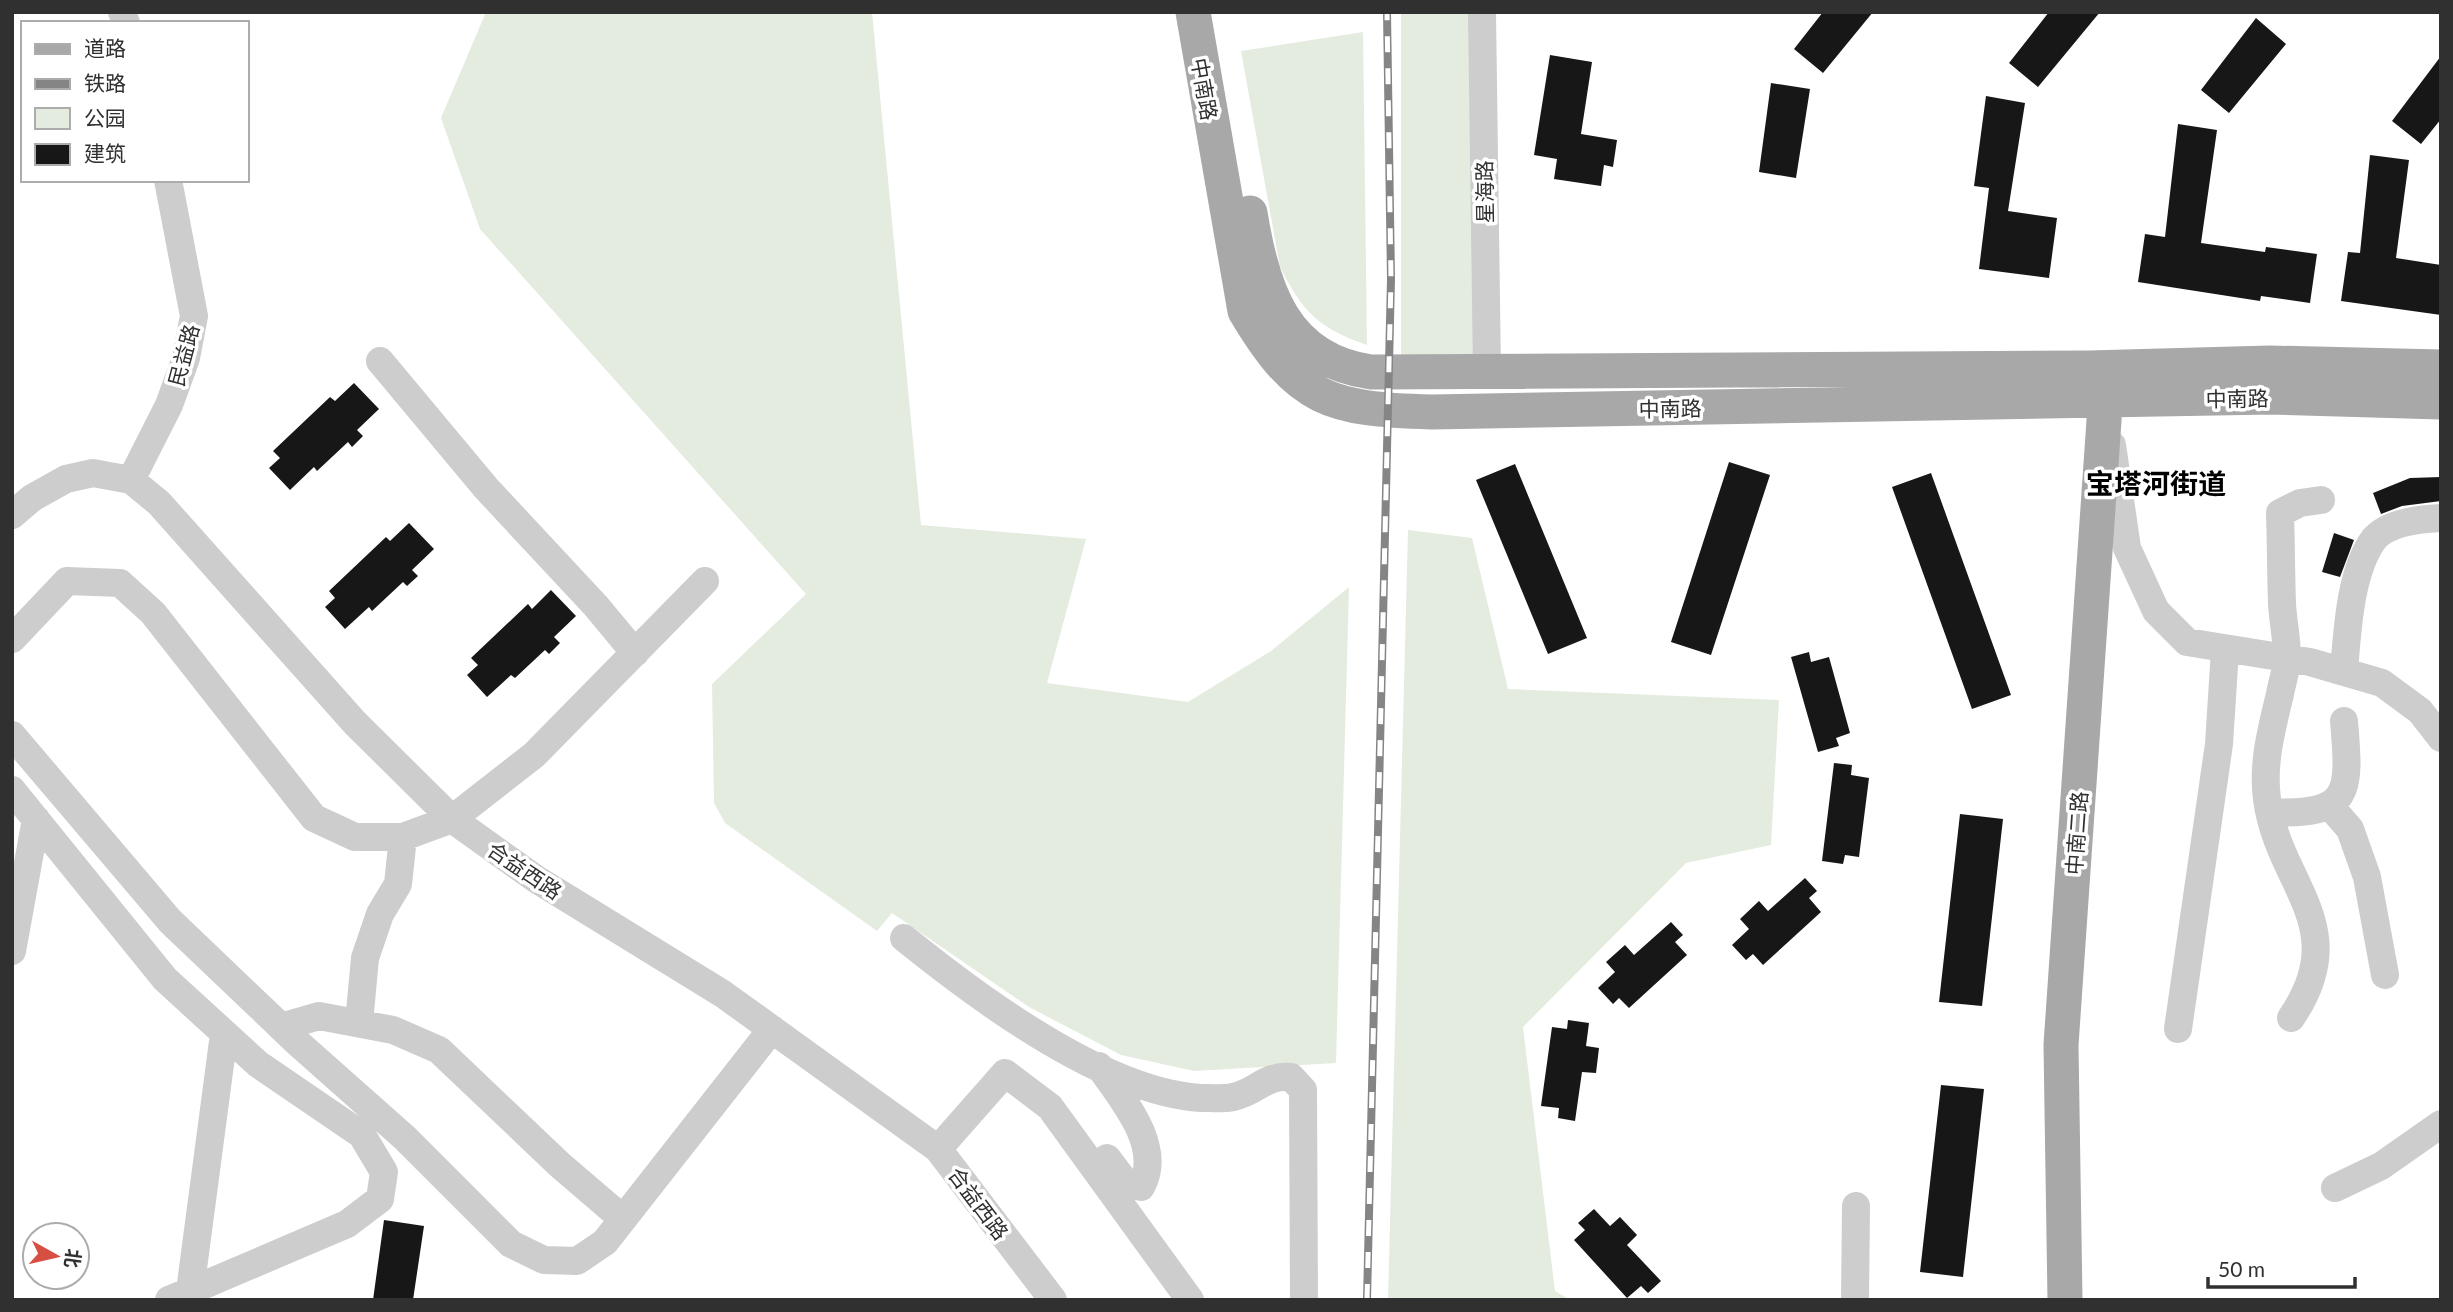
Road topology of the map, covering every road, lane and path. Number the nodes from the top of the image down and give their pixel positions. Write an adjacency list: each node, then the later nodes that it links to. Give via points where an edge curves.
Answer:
1 (1193, 12): 9 (main road, 中南路, via 1245,311 1268,350 1295,379 1329,400 1368,410 1432,412)
2 (1217, 12): 8 (main road, 中南路, via 1263,277 1292,331 1310,348 1348,369)
3 (1482, 12): 8 (street, 星海路)
4 (168, 182): 11 (street, 民益路, via 194,316 173,393)
5 (380, 361): 18 (street, via 486,488)
6 (2098, 367): 7 (main road, 中南路, via 2283,363); 8 (main road, 中南路); 9 (main road, 中南二路)
7 (2441, 368)
8 (1486, 372)
9 (2096, 401): 10 (main road, 中南路, via 2272,397); 17 (street, via 2127,548 2156,611 2187,642); 51 (main road, 中南二路, via 2037,1048); 52 (main road, 中南二路, via 2061,1045)
10 (2441, 402)
11 (131, 480): 13 (street, 合益西路, via 93,473 66,479); 27 (street, 合益西路, via 159,503 355,723)
12 (2321, 500): 19 (street, via 2280,513)
13 (12, 515)
14 (2441, 518): 20 (street, via 2419,519 2375,538 2348,613)
15 (705, 582): 18 (street)
16 (12, 639): 29 (street, via 67,581 120,583 153,613 314,818 355,837)
17 (2225, 650): 19 (street); 37 (street, via 2218,744)
18 (635, 653): 27 (street, via 534,755)
19 (2287, 659): 20 (street); 26 (street, via 2266,766)
20 (2344, 671): 23 (street, via 2382,683 2420,711)
21 (2344, 721): 25 (street, via 2348,769 2344,791)
22 (12, 735): 35 (street, via 170,921)
23 (2441, 738)
24 (12, 790): 28 (street)
25 (2329, 806): 26 (street, via 2306,813); 32 (street, via 2350,829 2367,877)
26 (2270, 811): 33 (street, via 2274,835 2310,914 2317,961 2308,993)
27 (452, 818): 29 (street); 36 (street, 合益西路, via 536,879)
28 (36, 819): 31 (street); 38 (street, via 165,979)
29 (403, 837): 34 (street, via 398,884 380,914 365,958)
30 (904, 938): 39 (street, via 972,993)
31 (12, 951)
32 (2385, 975)
33 (2291, 1018)
34 (359, 1023): 35 (street, via 319,1016); 45 (street, via 393,1030 439,1050)
35 (281, 1027): 45 (street, via 405,1138 511,1244 544,1260 577,1261 605,1242)
36 (772, 1029): 41 (street, 合益西路); 45 (street)
37 (2178, 1029)
38 (224, 1034): 46 (street); 46 (street, via 258,1064 362,1135 384,1172 380,1199 347,1224)
39 (1100, 1066): 42 (street, via 1134,1116 1146,1147 1148,1175 1141,1187 1126,1183 1110,1159 1096,1153); 49 (street, via 1143,1085 1199,1098 1233,1097 1274,1076 1292,1077 1303,1090)
40 (2441, 1124): 43 (street, via 2381,1166)
41 (938, 1149): 42 (street, via 1005,1073 1050,1107); 47 (street, 合益西路)
42 (1086, 1156): 48 (street)
43 (2334, 1188)
44 (1856, 1206): 50 (street)
45 (623, 1219)
46 (179, 1295)
47 (1053, 1300)
48 (1190, 1300)
49 (1304, 1300)
50 (1855, 1300)
51 (2041, 1300)
52 (2065, 1300)

